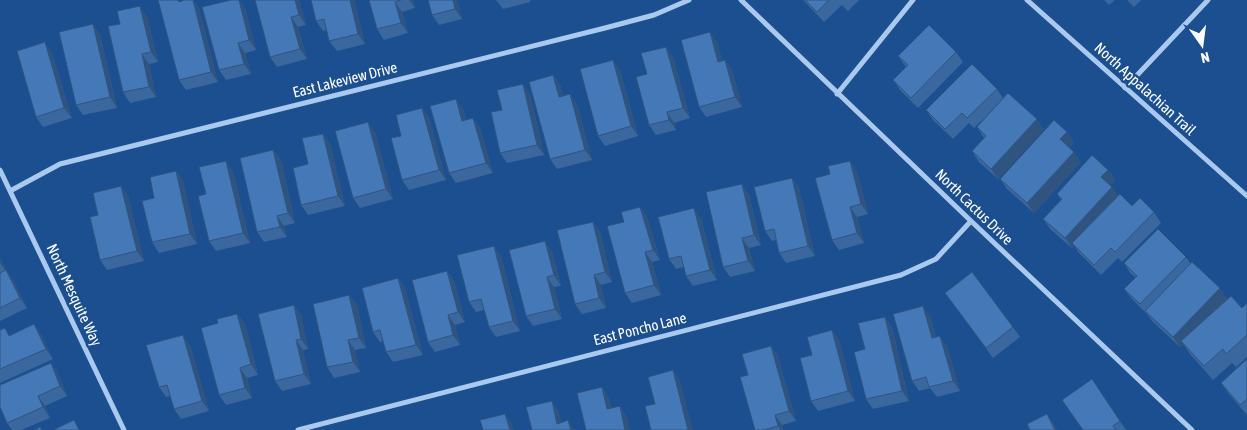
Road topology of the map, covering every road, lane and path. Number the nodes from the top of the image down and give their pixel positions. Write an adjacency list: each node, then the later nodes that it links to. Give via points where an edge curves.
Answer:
1 (689, 0): 9 (street, East Lakeview Drive, via 605,28 60,164)
2 (741, 0): 7 (street, North Cactus Drive)
3 (914, 0): 7 (street)
4 (1027, 0): 6 (street, North Appalachian Trail)
5 (1208, 0): 6 (street)
6 (1125, 88): 10 (street, North Appalachian Trail)
7 (837, 94): 11 (street, North Cactus Drive)
8 (0, 170): 9 (street, North Mesquite Way)
9 (10, 191): 12 (street, North Mesquite Way)
10 (1247, 196)
11 (970, 222): 13 (street, East Poncho Lane, via 936,259 901,275); 14 (street, North Cactus Drive)
12 (124, 430)
13 (298, 430)
14 (1192, 430)

